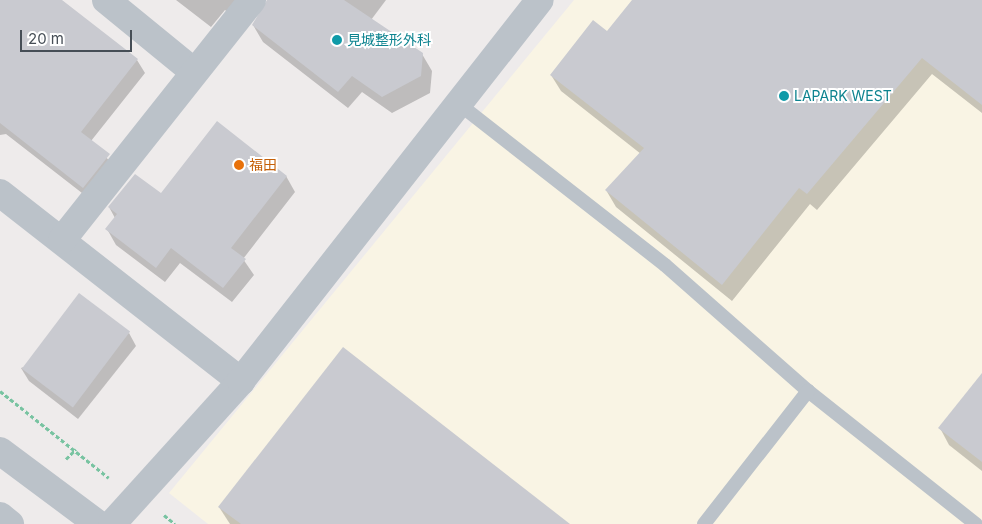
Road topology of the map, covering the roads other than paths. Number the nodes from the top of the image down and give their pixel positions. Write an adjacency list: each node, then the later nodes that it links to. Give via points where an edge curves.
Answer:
1 (106, 0): 4 (street)
2 (252, 0): 4 (street)
3 (540, 0): 5 (street)
4 (193, 71): 7 (street)
5 (459, 104): 8 (street); 9 (lane, via 665,265)
6 (0, 193): 7 (street)
7 (62, 240): 8 (street)
8 (241, 381): 14 (street)
9 (808, 391): 15 (lane); 16 (lane)
10 (0, 451): 13 (street)
11 (0, 516): 12 (street)
12 (10, 524)
13 (98, 524)
14 (112, 524)
15 (704, 524)
16 (976, 524)

